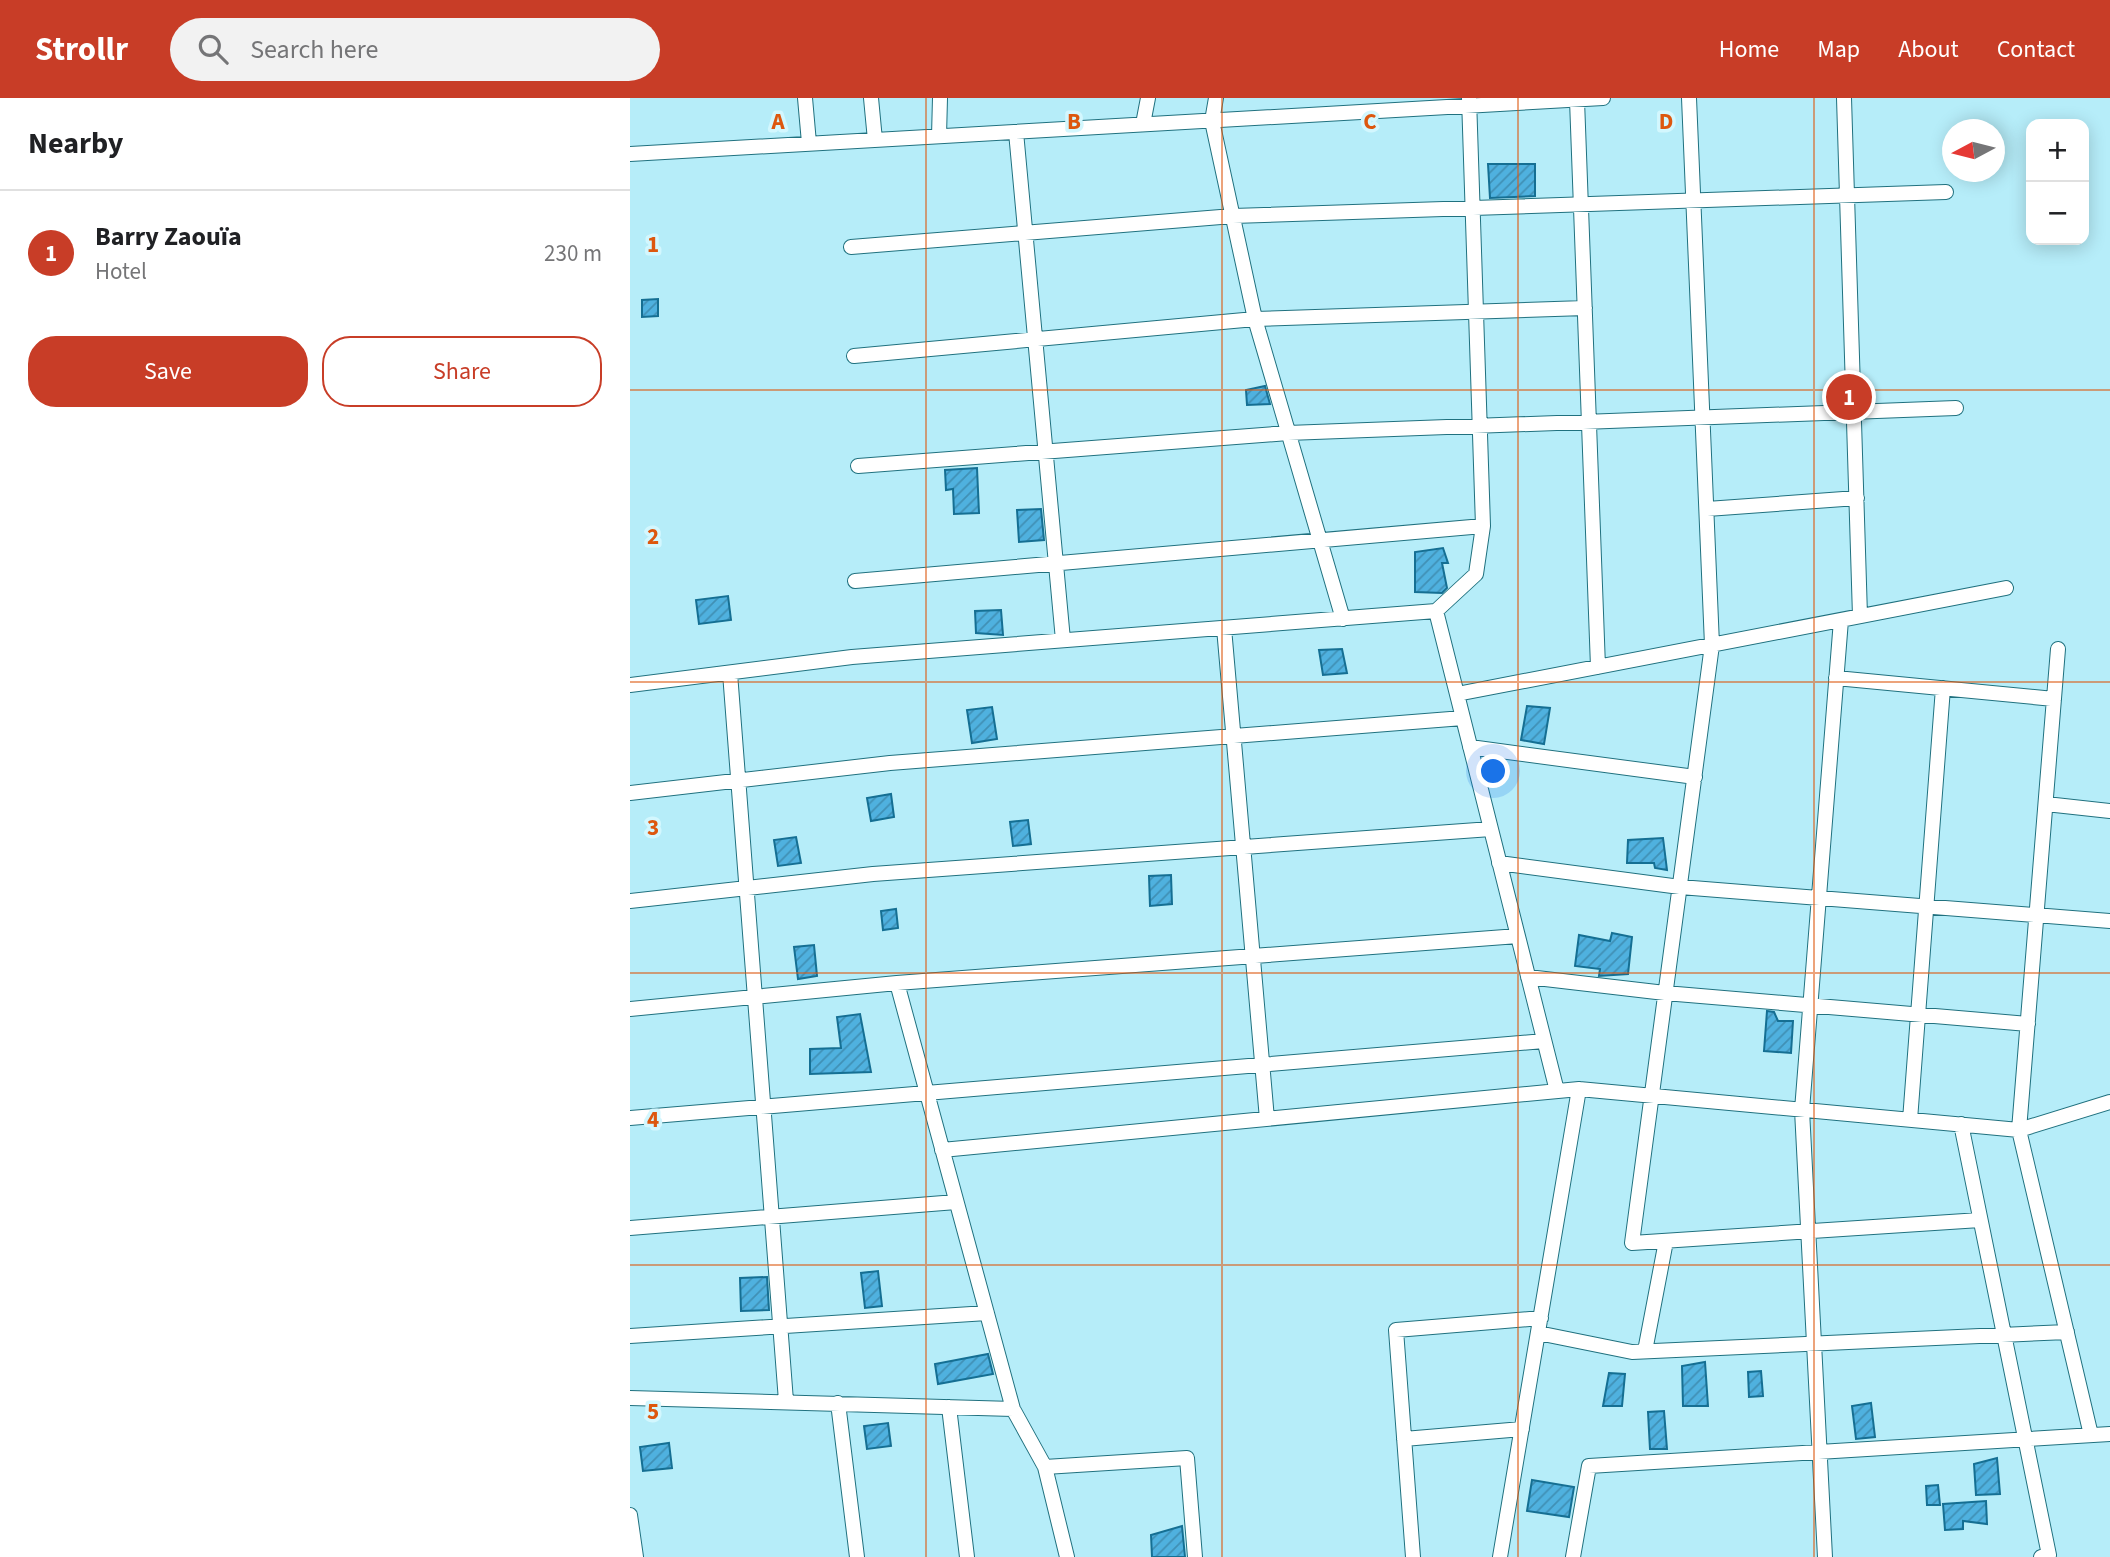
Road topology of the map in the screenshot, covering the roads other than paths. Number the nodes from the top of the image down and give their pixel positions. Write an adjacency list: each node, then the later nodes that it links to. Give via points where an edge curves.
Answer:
1 (805, 98): 16 (street)
2 (870, 98): 15 (street)
3 (940, 98): 14 (street)
4 (1147, 98): 12 (street)
5 (1216, 98): 11 (street)
6 (1603, 98): 9 (street)
7 (1689, 98): 20 (street)
8 (1844, 98): 19 (street)
9 (1577, 100): 10 (street); 21 (street)
10 (1469, 102): 11 (street); 22 (street)
11 (1212, 121): 12 (street); 23 (street)
12 (1143, 124): 13 (street)
13 (1016, 132): 14 (street); 24 (street)
14 (939, 136): 15 (street)
15 (875, 140): 16 (street)
16 (809, 144): 17 (street)
17 (630, 154)
18 (1946, 192): 19 (street)
19 (1847, 195): 20 (street); 32 (street)
20 (1694, 200): 21 (street); 33 (street)
21 (1581, 204): 22 (street); 26 (street)
22 (1473, 208): 23 (street); 27 (street)
23 (1233, 216): 24 (street); 28 (street)
24 (1026, 233): 25 (street); 29 (street)
25 (851, 247)
26 (1584, 308): 27 (street); 34 (street)
27 (1476, 312): 28 (street); 35 (street)
28 (1255, 320): 29 (street); 36 (street)
29 (1035, 339): 30 (street); 37 (street)
30 (854, 356)
31 (1956, 408): 32 (street)
32 (1854, 412): 33 (street); 39 (street)
33 (1703, 417): 34 (street); 40 (street)
34 (1589, 422): 35 (street); 54 (street)
35 (1480, 426): 36 (street); 41 (street)
36 (1288, 433): 37 (street); 42 (street)
37 (1045, 452): 38 (street); 43 (street)
38 (858, 466)
39 (1857, 498): 40 (street); 47 (street)
40 (1707, 509): 52 (street)
41 (1483, 526): 42 (street); 46 (street, via 1476,574)
42 (1320, 540): 43 (street); 48 (street)
43 (1056, 564): 44 (street); 51 (street)
44 (855, 581)
45 (2006, 588): 47 (street)
46 (1436, 611): 48 (street); 59 (street)
47 (1860, 616): 49 (street)
48 (1343, 619): 50 (street)
49 (1841, 620): 52 (street); 56 (street)
50 (1224, 628): 51 (street); 62 (street)
51 (1062, 640): 55 (street, via 852,657)
52 (1712, 645): 54 (street); 64 (street)
53 (2059, 649): 60 (street)
54 (1598, 667): 59 (street)
55 (730, 673): 57 (street); 65 (street)
56 (1836, 678): 58 (street); 74 (street)
57 (630, 685)
58 (1943, 688): 60 (street); 76 (street)
59 (1457, 694): 61 (street)
60 (2054, 699): 67 (street)
61 (1463, 718): 62 (street); 63 (street)
62 (1234, 736): 65 (street, via 890,763); 70 (street)
63 (1470, 747): 64 (street); 69 (street)
64 (1695, 777): 72 (street)
65 (738, 780): 66 (street); 73 (street)
66 (630, 793)
67 (2046, 804): 68 (street); 77 (street)
68 (2110, 811)
69 (1491, 829): 70 (street); 71 (street)
70 (1243, 847): 73 (street, via 873,874); 80 (street)
71 (1499, 863): 72 (street); 79 (street)
72 (1680, 887): 74 (street); 83 (street)
73 (747, 889): 75 (street); 84 (street)
74 (1819, 898): 76 (street); 85 (street)
75 (630, 901)
76 (1926, 906): 77 (street); 87 (street)
77 (2037, 915): 78 (street); 88 (street)
78 (2110, 921)
79 (1518, 936): 80 (street); 81 (street)
80 (1253, 956): 82 (street); 90 (street)
81 (1528, 977): 83 (street); 89 (street)
82 (897, 984): 84 (street); 93 (street)
83 (1665, 993): 85 (street); 94 (street)
84 (755, 997): 86 (street); 96 (street)
85 (1810, 1005): 87 (street); 97 (street)
86 (630, 1009)
87 (1918, 1014): 88 (street); 100 (street)
88 (2028, 1024): 102 (street)
89 (1544, 1041): 90 (street); 92 (street)
90 (1262, 1065): 93 (street); 99 (street)
91 (1579, 1089): 92 (street); 94 (street); 111 (street)
92 (1557, 1091): 99 (street)
93 (927, 1094): 96 (street); 103 (street)
94 (1652, 1096): 97 (street); 109 (street, via 1632,1243)
95 (2110, 1102): 102 (street)
96 (763, 1107): 98 (street); 105 (street)
97 (1802, 1110): 100 (street); 108 (street)
98 (630, 1118)
99 (1267, 1119): 103 (street)
100 (1910, 1120): 101 (street)
101 (1961, 1124): 102 (street); 106 (street)
102 (2019, 1130): 113 (street)
103 (942, 1150): 104 (street)
104 (956, 1202): 105 (street); 110 (street)
105 (772, 1217): 107 (street); 112 (street)
106 (1980, 1220): 108 (street); 114 (street)
107 (630, 1228)
108 (1808, 1232): 109 (street); 116 (street)
109 (1666, 1241): 117 (street)
110 (987, 1313): 112 (street); 122 (street)
111 (1539, 1325): 117 (street, via 1632,1352); 123 (street); 126 (street, via 1396,1330)
112 (780, 1326): 115 (street); 119 (street)
113 (2067, 1332): 114 (street); 125 (street)
114 (2004, 1335): 116 (street); 127 (street)
115 (630, 1336)
116 (1814, 1343): 117 (street); 128 (street)
117 (1646, 1351)
118 (630, 1398): 119 (street)
119 (786, 1401): 120 (street)
120 (838, 1403): 121 (street); 132 (street)
121 (949, 1407): 122 (street); 133 (street)
122 (1013, 1409): 129 (street)
123 (1522, 1429): 126 (street); 137 (street)
124 (2110, 1434): 125 (street)
125 (2091, 1435): 127 (street)
126 (1404, 1439): 136 (street)
127 (2025, 1439): 128 (street); 140 (street, via 2049,1555)
128 (1819, 1452): 138 (street, via 1588,1466); 139 (street)
129 (1045, 1467): 134 (street); 135 (street, via 1187,1458)
130 (630, 1515): 131 (street)
131 (636, 1557)
132 (857, 1557)
133 (967, 1557)
134 (1067, 1557)
135 (1195, 1557)
136 (1413, 1557)
137 (1500, 1557)
138 (1573, 1557)
139 (1825, 1557)
140 (2041, 1557)

